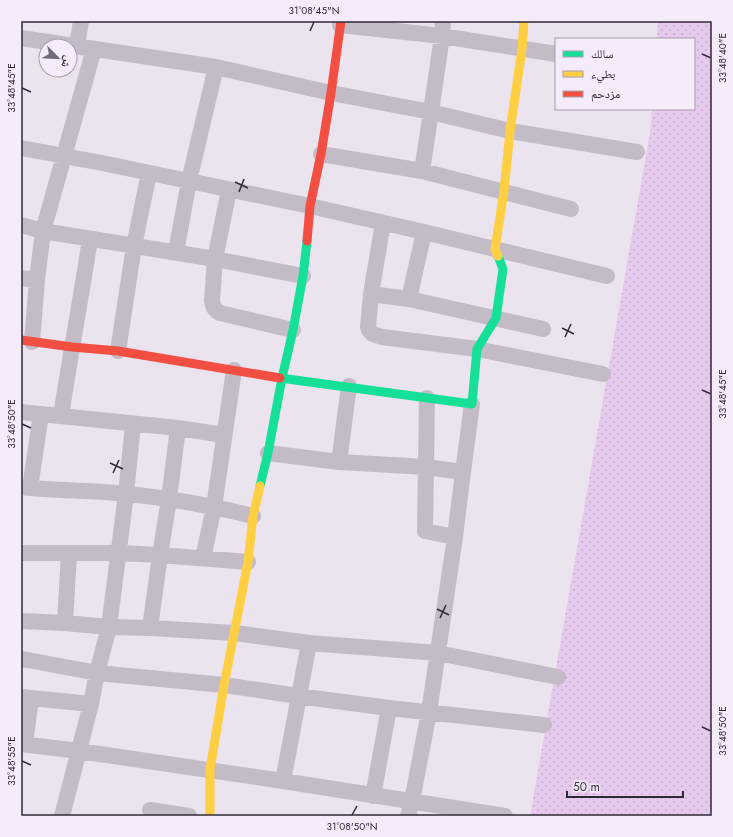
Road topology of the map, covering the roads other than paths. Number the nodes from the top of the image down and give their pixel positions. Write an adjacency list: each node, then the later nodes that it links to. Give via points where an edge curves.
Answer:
1 (81, 21): 7 (street)
2 (524, 21): 10 (street)
3 (340, 23): 4 (street); 13 (street)
4 (442, 28): 10 (street); 14 (street)
5 (21, 38): 6 (street)
6 (38, 40)
7 (78, 40)
8 (78, 46): 9 (street)
9 (94, 49): 12 (street); 19 (street)
10 (522, 49): 11 (street); 15 (street)
11 (555, 54)
12 (216, 67): 13 (street); 22 (street)
13 (331, 93): 14 (street); 18 (street)
14 (431, 112): 15 (street); 20 (street)
15 (510, 131): 17 (street); 24 (street)
16 (21, 148): 19 (street)
17 (637, 152)
18 (321, 154): 20 (street); 25 (street)
19 (64, 157): 21 (street); 29 (street)
20 (422, 171): 24 (street)
21 (149, 173): 22 (street); 32 (street)
22 (189, 181): 23 (street); 34 (street)
23 (229, 190): 25 (street); 35 (street)
24 (504, 191): 26 (street); 33 (street)
25 (310, 206): 27 (street); 36 (street)
26 (571, 209)
27 (383, 223): 30 (street); 40 (street)
28 (21, 225): 29 (street)
29 (43, 231): 31 (street); 39 (street)
30 (424, 232): 33 (street); 41 (street)
31 (90, 239): 32 (street); 46 (street)
32 (134, 246): 34 (street); 48 (street)
33 (495, 248): 37 (street); 42 (street, via 503,269)
34 (176, 252): 35 (street)
35 (215, 259): 36 (street); 44 (street, via 212,300 214,309 220,313)
36 (303, 276): 44 (street)
37 (607, 276)
38 (21, 278): 39 (street)
39 (37, 280): 45 (street)
40 (371, 294): 41 (street); 47 (street, via 368,323 373,334 398,340)
41 (409, 299): 42 (street)
42 (496, 318): 43 (street); 47 (street)
43 (543, 329)
44 (293, 330): 51 (street)
45 (26, 341): 46 (street)
46 (72, 347): 48 (street); 57 (street)
47 (478, 349): 50 (street); 54 (street)
48 (118, 351): 49 (street)
49 (234, 370): 51 (street); 60 (street)
50 (603, 374)
51 (282, 378): 52 (street); 61 (street)
52 (349, 386): 53 (street); 62 (street)
53 (427, 398): 54 (street); 63 (street)
54 (472, 404): 64 (street)
55 (21, 412): 56 (street)
56 (41, 414): 57 (street); 65 (street)
57 (62, 416): 58 (street)
58 (133, 424): 59 (street); 66 (street)
59 (178, 428): 60 (street); 67 (street)
60 (224, 434): 68 (street)
61 (268, 453): 62 (street); 69 (street)
62 (339, 462): 63 (street)
63 (426, 467): 64 (street); 70 (street, via 425,531)
64 (462, 472): 70 (street)
65 (25, 487): 66 (street)
66 (126, 494): 67 (street); 72 (street)
67 (169, 499): 68 (street); 74 (street)
68 (214, 507): 69 (street); 75 (street)
69 (253, 516): 76 (street)
70 (455, 537): 83 (street)
71 (21, 553): 73 (street)
72 (118, 553): 73 (street); 74 (street); 79 (street)
73 (69, 554): 78 (street)
74 (160, 555): 75 (street); 80 (street)
75 (203, 558): 76 (street)
76 (248, 562): 81 (street)
77 (21, 621): 78 (street)
78 (65, 623): 79 (street)
79 (109, 627): 80 (street); 85 (street)
80 (150, 628): 81 (street)
81 (235, 633): 82 (street); 87 (street)
82 (309, 642): 83 (street); 88 (street)
83 (438, 653): 86 (street); 92 (street)
84 (21, 659): 85 (street)
85 (97, 673): 87 (street); 90 (street)
86 (558, 678)
87 (224, 685): 88 (street); 96 (street)
88 (298, 696): 91 (street); 97 (street)
89 (26, 697): 90 (street); 94 (street)
90 (90, 704): 95 (street)
91 (389, 708): 92 (street); 98 (street)
92 (429, 712): 93 (street); 99 (street)
93 (544, 725)
94 (23, 744): 95 (street)
95 (78, 751): 96 (street); 101 (street)
96 (210, 770): 97 (street); 103 (street)
97 (283, 781): 98 (street)
98 (373, 796): 99 (street)
99 (410, 809): 104 (street)
100 (150, 810): 102 (street)
101 (62, 816)
102 (189, 816)
103 (210, 816)
104 (505, 816)

